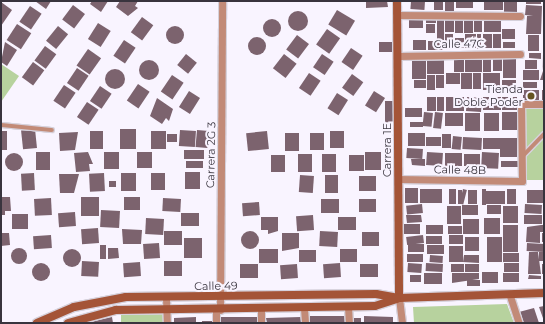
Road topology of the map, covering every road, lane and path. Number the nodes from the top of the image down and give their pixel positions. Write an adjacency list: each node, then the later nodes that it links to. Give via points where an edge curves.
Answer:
1 (222, 1): 16 (street, Carrera 2G 3)
2 (397, 1): 3 (street, Carrera 1E)
3 (397, 15): 4 (street); 6 (street, Carrera 1E)
4 (520, 16)
5 (520, 54): 6 (street, Calle 47C)
6 (398, 56): 12 (street, Carrera 1E)
7 (544, 104): 11 (street, via 520,104)
8 (1, 125): 9 (lane)
9 (52, 130)
10 (544, 134): 11 (lane)
11 (521, 158): 12 (street, Calle 48B, via 522,181)
12 (398, 179): 17 (street, Carrera 1E)
13 (544, 293): 14 (street, Calle 49)
14 (510, 296): 17 (street, Calle 49); 31 (street)
15 (166, 298): 16 (street, Calle 49); 21 (street); 23 (street, Calle 49, via 98,300 59,312)
16 (219, 298): 17 (street, Calle 49, via 376,294); 22 (street, Carrera 2G 3)
17 (400, 298): 18 (street, Calle 49, via 375,306); 30 (street)
18 (348, 306): 19 (street, Calle 49); 29 (street)
19 (304, 308): 20 (street, Calle 49); 28 (street)
20 (261, 309): 22 (street, Calle 49); 27 (street)
21 (167, 310): 22 (street, Calle 49); 24 (street, Calle 49, via 116,310); 25 (street)
22 (218, 310): 26 (street, Carrera 2G 3)
23 (37, 323)
24 (68, 323)
25 (167, 323)
26 (216, 323)
27 (261, 323)
28 (305, 323)
29 (349, 323)
30 (402, 323)
31 (519, 323)

